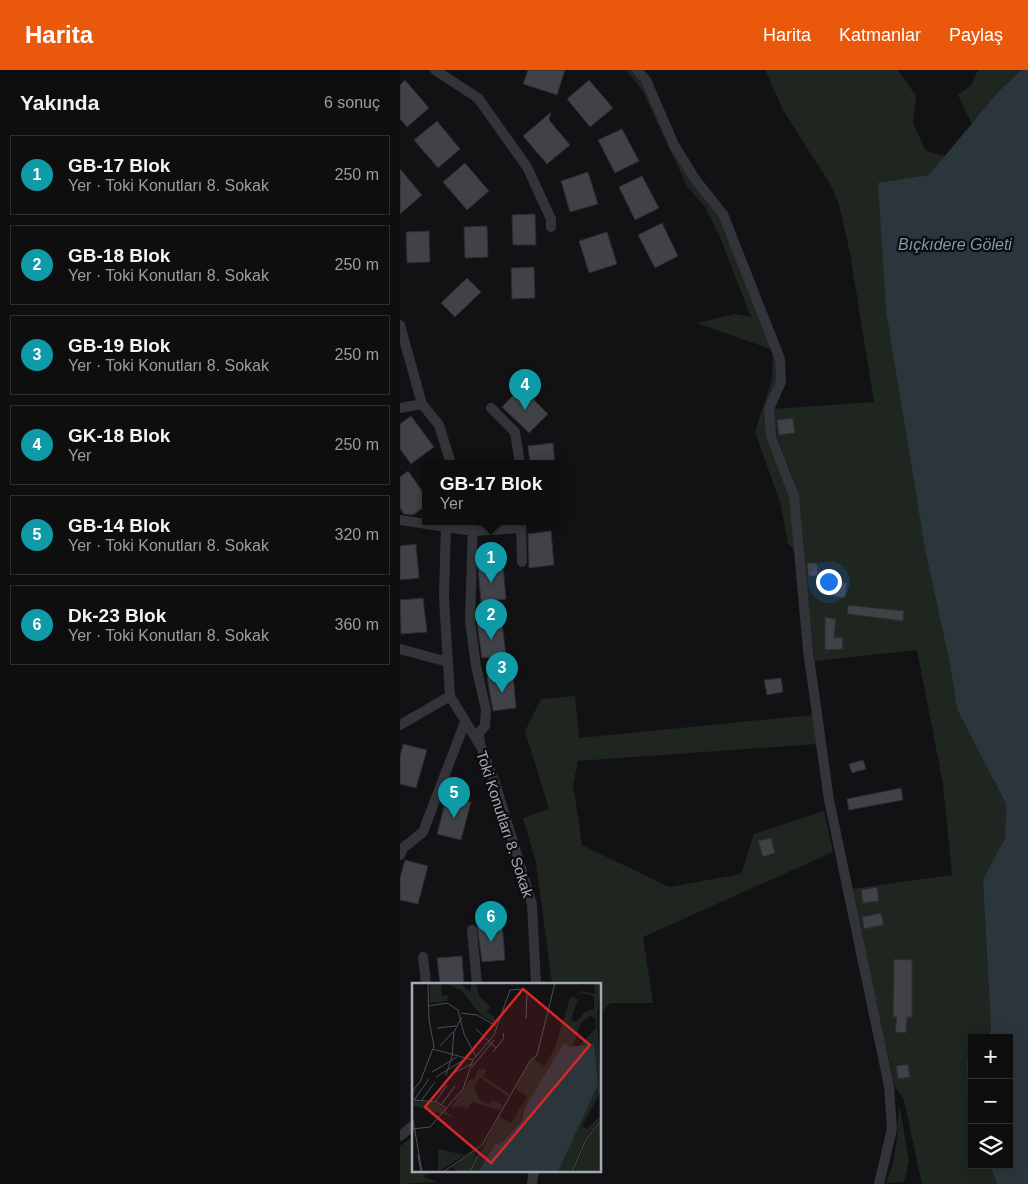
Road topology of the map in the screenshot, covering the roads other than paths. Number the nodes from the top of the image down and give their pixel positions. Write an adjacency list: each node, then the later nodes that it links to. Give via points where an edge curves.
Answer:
1 (435, 70): 3 (street, via 478,98 527,167 551,219)
2 (637, 70): 31 (street, via 646,80 674,145 695,179 723,214 782,368 781,382 770,404 770,436 794,496 808,650 829,800 889,1086 892,1129)
3 (551, 227)
4 (400, 325): 5 (street)
5 (422, 404): 6 (street); 8 (street, via 439,425)
6 (400, 408)
7 (491, 408): 9 (street, via 516,432)
8 (450, 460)
9 (520, 460)
10 (400, 520): 11 (street)
11 (422, 522)
12 (446, 525): 18 (street, Toki Konutları 8. Sokak, via 444,598)
13 (460, 525): 15 (street)
14 (521, 525): 15 (street); 16 (street)
15 (473, 526): 22 (street, via 470,621 486,710 485,726 479,733)
16 (522, 562)
17 (400, 649): 18 (street)
18 (448, 662): 19 (street, Toki Konutları 8. Sokak)
19 (450, 696): 20 (street, Toki Konutları 8. Sokak); 21 (street)
20 (465, 722): 22 (street, Toki Konutları 8. Sokak); 23 (street, via 423,832 403,848)
21 (400, 725)
22 (481, 747): 28 (street, Toki Konutları 8. Sokak, via 532,904)
23 (400, 855)
24 (472, 930): 27 (street)
25 (423, 957): 26 (street)
26 (426, 983)
27 (477, 983)
28 (536, 983)
29 (412, 1127): 30 (street)
30 (400, 1136)
31 (879, 1184)

